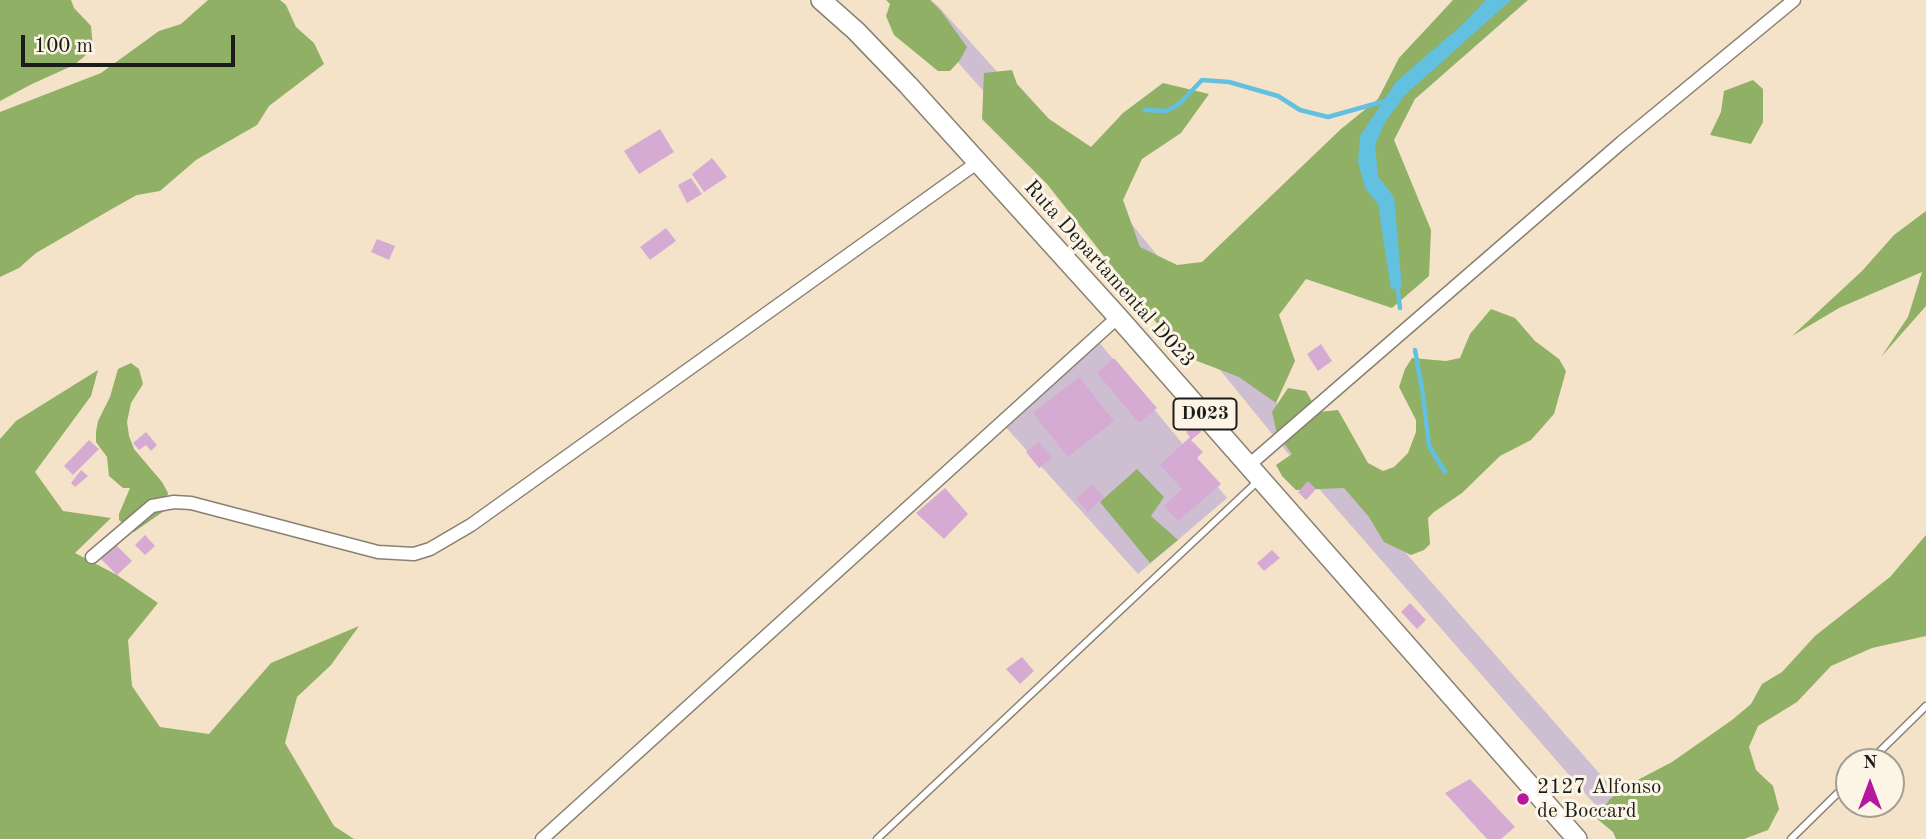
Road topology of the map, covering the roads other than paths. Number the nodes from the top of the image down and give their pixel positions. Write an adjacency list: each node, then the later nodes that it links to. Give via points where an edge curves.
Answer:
1 (821, 0): 3 (main road, Ruta Departamental D023 / D023, via 856,31)
2 (1794, 0): 5 (street, via 1622,142)
3 (978, 162): 4 (main road, Ruta Departamental D023 / D023); 6 (street, via 471,525 430,549 414,554 378,552 174,502 152,506)
4 (1118, 317): 5 (main road, Ruta Departamental D023 / D023); 10 (street)
5 (1255, 472): 11 (lane); 12 (main road, Ruta Departamental D023 / D023)
6 (92, 557)
7 (1926, 706): 8 (lane)
8 (1883, 748)
9 (1835, 796): 13 (lane)
10 (542, 839)
11 (877, 839)
12 (1577, 839)
13 (1791, 839)

